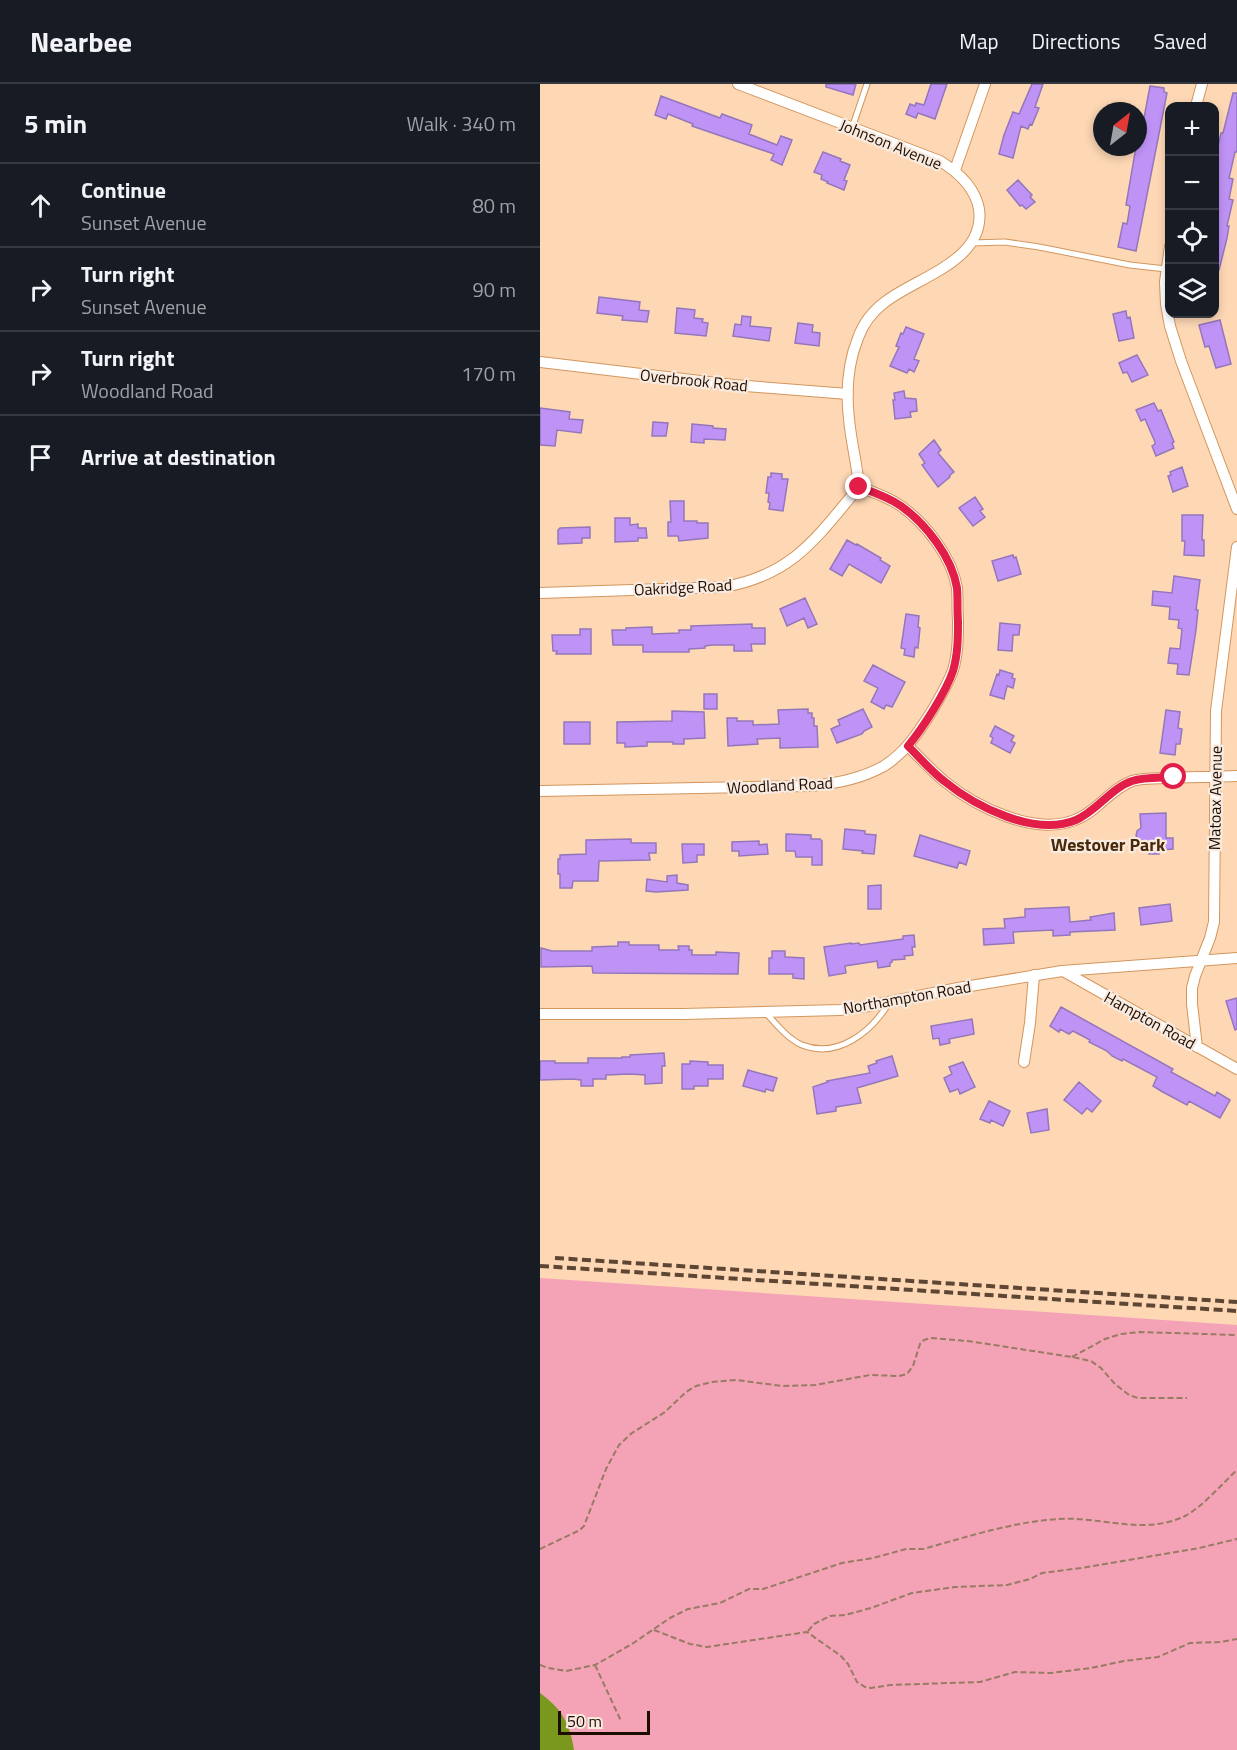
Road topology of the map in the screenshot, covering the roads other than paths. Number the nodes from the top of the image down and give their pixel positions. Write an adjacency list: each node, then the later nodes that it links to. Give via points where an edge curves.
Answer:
1 (738, 84): 5 (street, Johnson Avenue)
2 (867, 84): 7 (lane)
3 (985, 84): 8 (street)
4 (1202, 84): 6 (street)
5 (762, 88): 7 (street, Johnson Avenue)
6 (1197, 102)
7 (852, 128): 8 (street, Johnson Avenue)
8 (955, 170): 9 (street, Johnson Avenue, via 978,203 978,227)
9 (971, 243): 10 (lane, via 1005,242); 13 (street, via 963,253 875,311 863,326 853,353)
10 (1165, 269)
11 (1169, 318): 15 (street, via 1180,360)
12 (540, 362): 13 (street, Overbrook Road)
13 (848, 394): 14 (street)
14 (859, 487): 17 (street, Oakridge Road, via 798,556 755,579 724,587); 18 (street, Woodland Road, via 901,506 916,519 950,566 957,588 958,638 952,672)
15 (1237, 508)
16 (1237, 547): 19 (street, Matoax Avenue, via 1216,711)
17 (540, 593)
18 (908, 746): 19 (street, via 958,791 1031,824 1077,819 1132,781); 21 (street, Woodland Road, via 867,774 823,785)
19 (1215, 776): 20 (street); 23 (street, Matoax Avenue, via 1214,922)
20 (1237, 776)
21 (540, 791)
22 (1237, 958): 23 (street, Northampton Road)
23 (1201, 961): 24 (street, Northampton Road); 29 (street, Matoax Avenue, via 1192,988)
24 (1062, 971): 25 (street, Northampton Road); 29 (street, Hampton Road)
25 (1034, 975): 26 (street, Northampton Road); 30 (street)
26 (890, 1002): 27 (street, Northampton Road, via 840,1010); 27 (lane, via 859,1036 831,1048 801,1045)
27 (765, 1012): 28 (street, Northampton Road)
28 (540, 1014)
29 (1197, 1047): 31 (street, Hampton Road)
30 (1024, 1062)
31 (1237, 1069)

